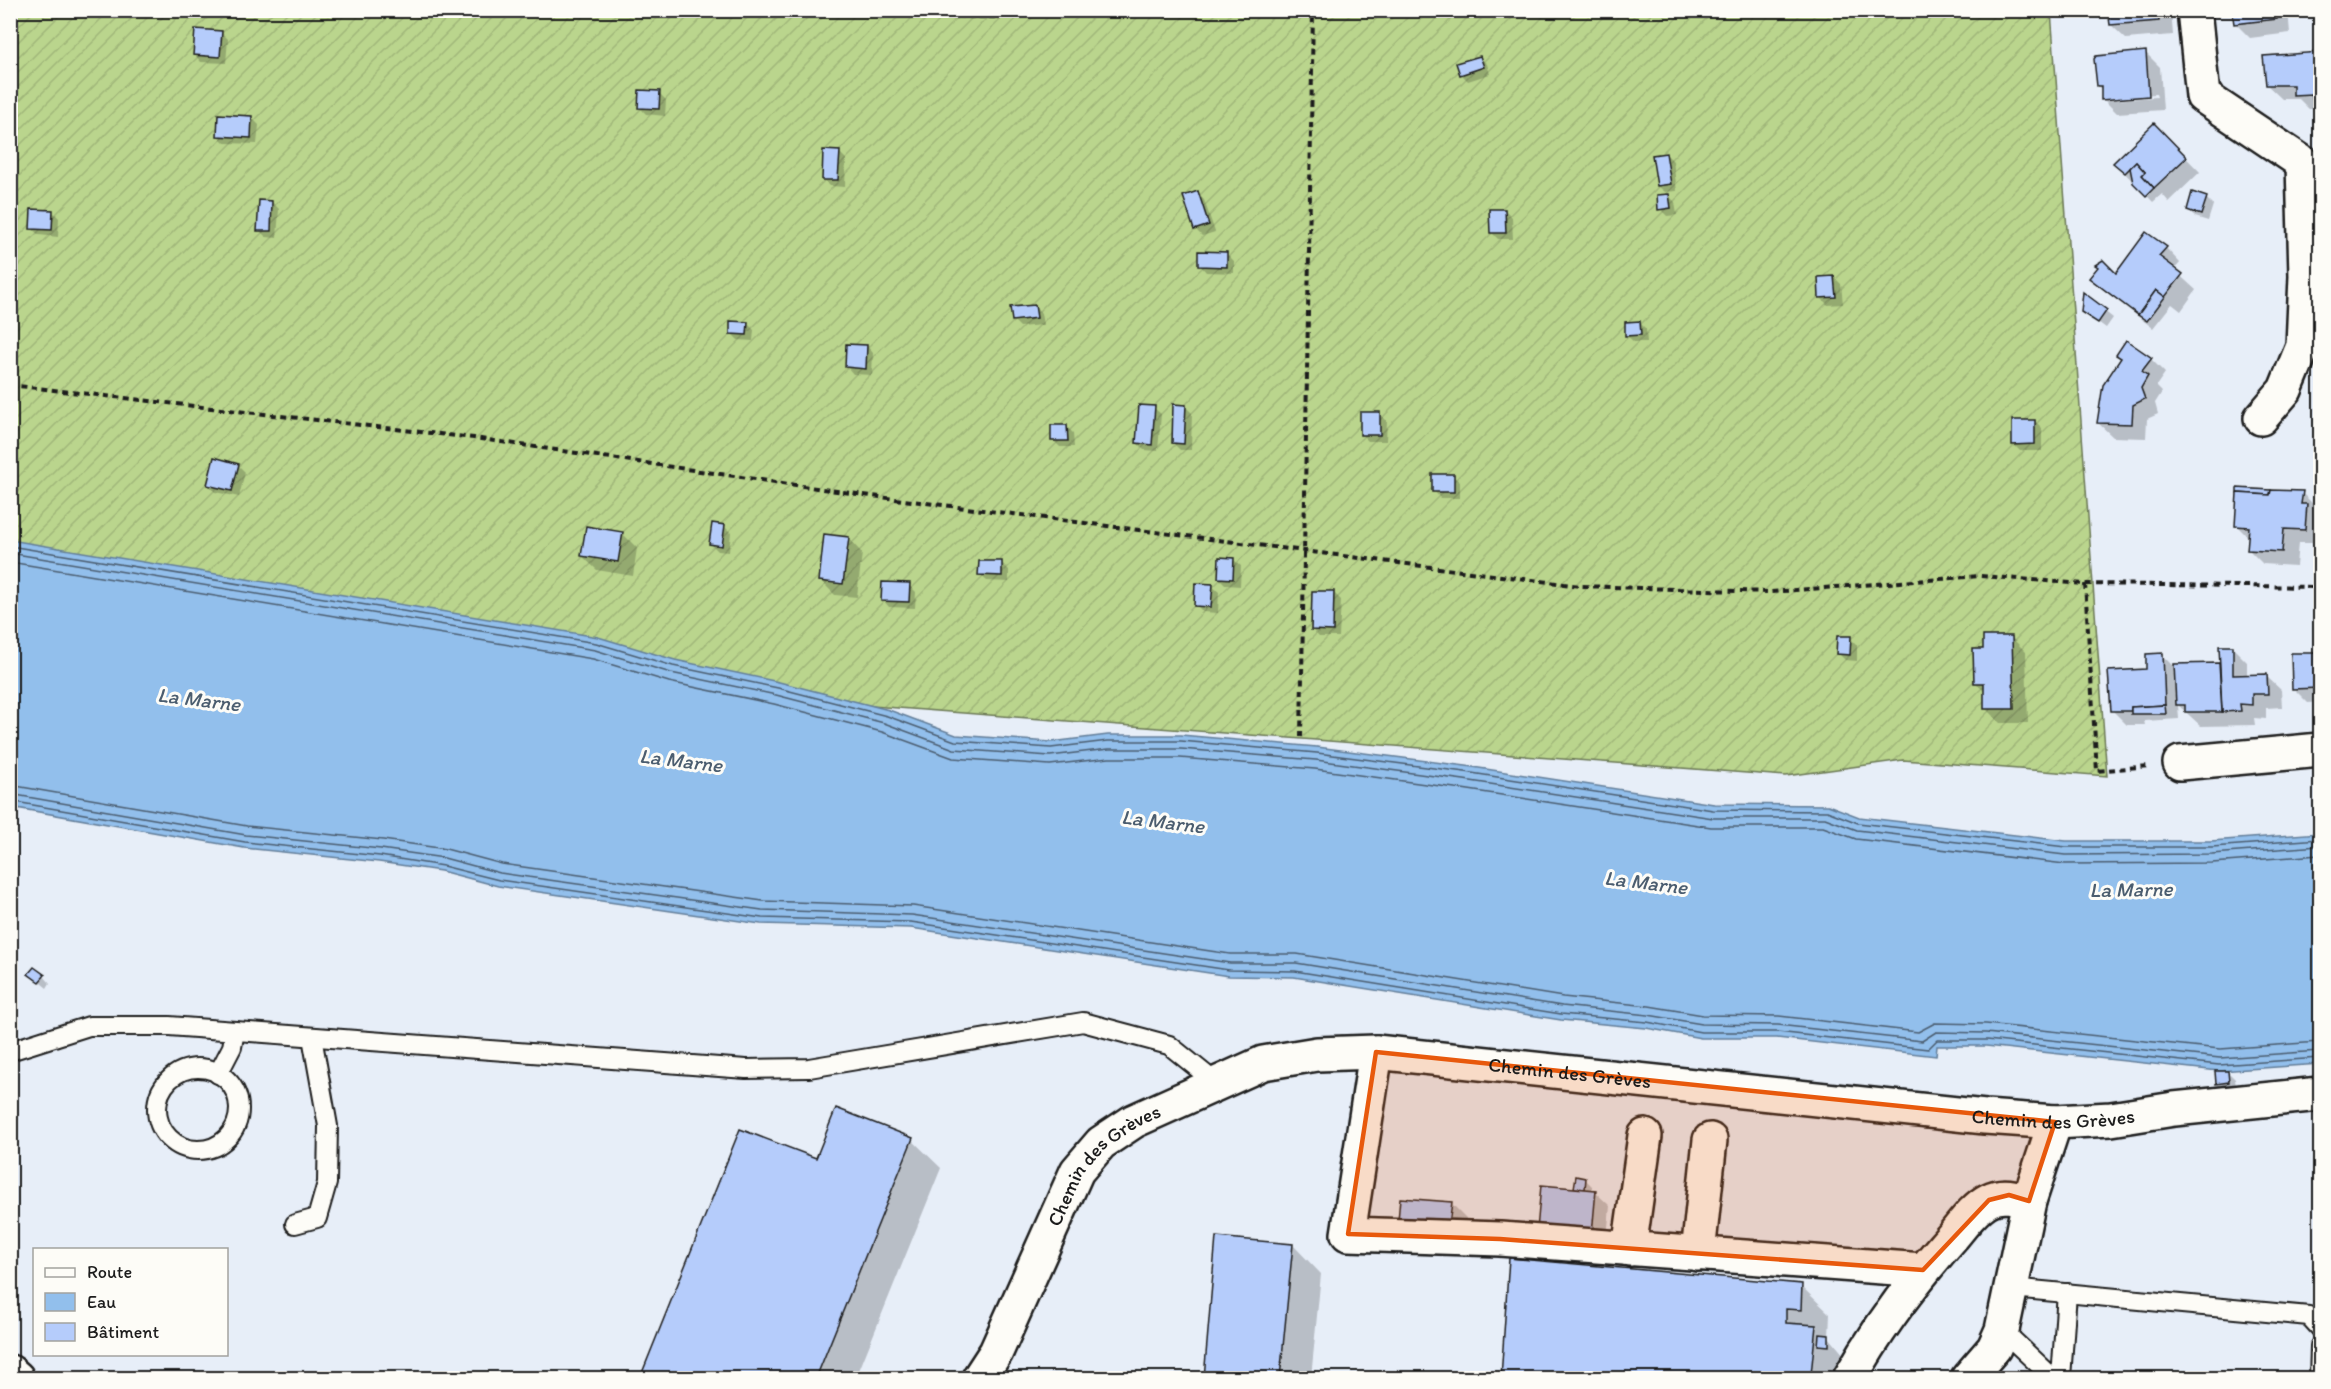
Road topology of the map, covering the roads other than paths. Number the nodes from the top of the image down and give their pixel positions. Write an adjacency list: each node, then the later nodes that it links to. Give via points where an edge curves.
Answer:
1 (2194, 10): 2 (street, via 2203,96)
2 (2312, 163): 3 (street, via 2303,346 2284,390)
3 (2261, 418)
4 (2320, 750): 5 (street)
5 (2180, 763)
6 (235, 1031): 7 (lane); 8 (lane, via 89,1026); 10 (lane, via 232,1047)
7 (312, 1037): 11 (lane, via 756,1069 809,1068 1083,1022 1169,1045); 17 (lane, via 328,1126 327,1183 316,1218)
8 (10, 1051)
9 (1376, 1052): 11 (street, Chemin des Grèves, via 1317,1054 1263,1063); 13 (street, Chemin des Grèves); 18 (street, via 1348,1234 1500,1239)
10 (218, 1074): 10 (lane, via 196,1067 177,1073 159,1095 161,1129 183,1148 209,1149 232,1133 240,1102 228,1080)
11 (1216, 1083): 28 (street, Chemin des Grèves, via 1134,1121 1101,1143 1077,1171 996,1352)
12 (2320, 1094): 13 (street, Chemin des Grèves, via 2112,1119)
13 (2055, 1122): 16 (street)
14 (1645, 1136): 18 (street)
15 (1710, 1140): 19 (street)
16 (2029, 1201): 20 (street, via 2008,1195 1989,1200); 21 (street)
17 (295, 1224)
18 (1629, 1249): 19 (street)
19 (1698, 1254): 20 (street)
20 (1923, 1270): 29 (street)
21 (2012, 1288): 22 (lane); 24 (street)
22 (2067, 1293): 23 (lane, via 2309,1316); 32 (lane)
23 (2320, 1328)
24 (2002, 1330): 30 (street, via 1994,1348); 31 (lane)
25 (2320, 1347): 33 (lane)
26 (10, 1372): 27 (street)
27 (17, 1378)
28 (980, 1378)
29 (1850, 1378)
30 (1968, 1378)
31 (2053, 1378)
32 (2061, 1378)
33 (2319, 1378)

